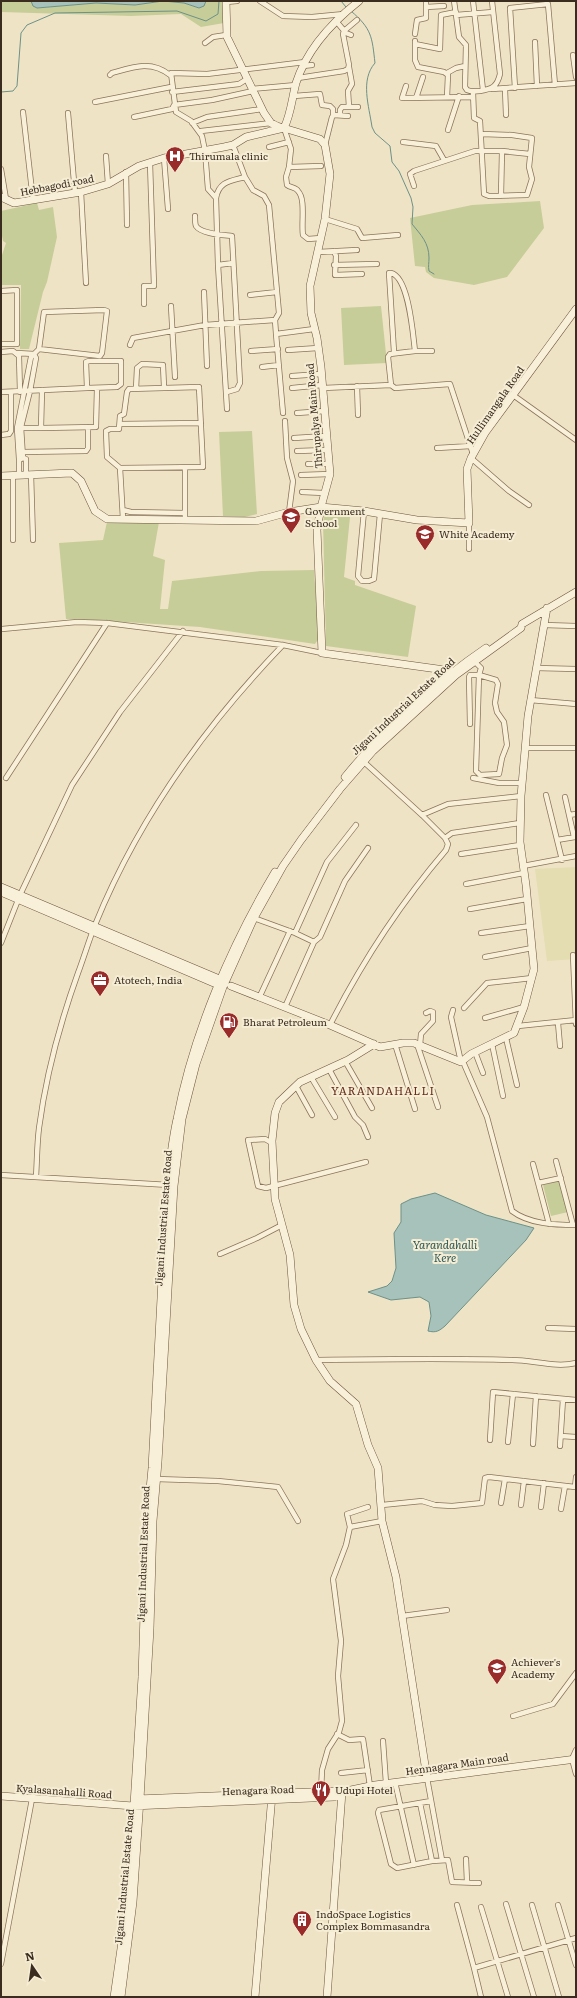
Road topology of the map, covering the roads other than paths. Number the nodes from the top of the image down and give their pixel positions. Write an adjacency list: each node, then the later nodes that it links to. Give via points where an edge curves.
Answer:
1 (237, 1): 7 (street)
2 (260, 1): 9 (street, via 283,16 312,17)
3 (426, 1): 10 (street)
4 (454, 1): 12 (street)
5 (473, 1): 13 (street)
6 (492, 1): 11 (street)
7 (226, 2): 18 (street)
8 (444, 6): 10 (street)
9 (351, 7): 15 (street)
10 (426, 7): 17 (street, via 426,18 417,20)
11 (493, 12): 13 (street); 41 (street, via 500,74 496,84)
12 (456, 13): 13 (street); 25 (street, via 459,37 466,45); 28 (street, via 441,15 440,49 415,43 415,60 418,67)
13 (475, 14): 44 (street)
14 (357, 20): 16 (street)
15 (336, 21): 16 (street); 23 (street, via 310,50)
16 (344, 31): 19 (street); 26 (street)
17 (415, 34)
18 (226, 35): 21 (street, via 213,37); 27 (street)
19 (351, 36)
20 (535, 42): 38 (street)
21 (205, 43)
22 (573, 55): 32 (street)
23 (304, 64): 24 (street); 27 (street); 34 (street)
24 (312, 65)
25 (465, 66): 28 (street); 46 (street, via 465,87)
26 (349, 67): 34 (street, via 344,71); 53 (street, via 352,82 348,91)
27 (242, 69): 29 (street, via 199,75 174,72); 33 (street)
28 (446, 73): 49 (street, via 449,78)
29 (170, 74): 30 (street, via 152,65); 39 (street)
30 (110, 75)
31 (423, 77): 50 (street)
32 (576, 77)
33 (247, 79): 43 (street); 45 (street, via 240,84)
34 (297, 81): 43 (street); 47 (street)
35 (576, 82): 36 (street)
36 (555, 85): 38 (street); 40 (street, via 548,4 510,8)
37 (406, 86): 50 (street, via 402,98)
38 (537, 86): 40 (street)
39 (171, 87): 45 (street); 51 (street)
40 (515, 88): 42 (street)
41 (490, 89): 42 (street); 44 (street)
42 (506, 89): 58 (street)
43 (252, 90): 52 (street, via 212,100); 55 (street)
44 (483, 90): 46 (street)
45 (172, 92): 52 (street)
46 (473, 94): 48 (street); 68 (street, via 474,118 480,121)
47 (294, 96): 59 (street, via 320,94 322,105 330,106); 65 (street, via 289,119)
48 (459, 96): 49 (street); 66 (street)
49 (447, 97): 50 (street)
50 (416, 98)
51 (95, 102)
52 (174, 105): 62 (street, via 172,109); 63 (street, via 176,114)
53 (349, 107): 54 (street); 60 (street, via 341,108)
54 (358, 107)
55 (262, 109): 63 (street, via 207,117); 64 (street)
56 (23, 112): 93 (street)
57 (68, 113): 89 (street)
58 (506, 114)
59 (333, 115): 60 (street); 72 (street)
60 (340, 115): 61 (street)
61 (348, 116)
62 (134, 117)
63 (192, 123): 74 (street, via 202,136)
64 (271, 123): 65 (street); 67 (street)
65 (284, 128): 69 (street); 71 (street, Hebbagodi road, via 246,137); 72 (street, via 320,139)
66 (448, 130)
67 (201, 131)
68 (482, 134): 75 (street); 77 (street, via 530,137 533,139)
69 (289, 142): 73 (street); 83 (street)
70 (403, 142): 80 (street, via 436,146)
71 (234, 145): 74 (street, Hebbagodi road); 86 (street)
72 (325, 145): 96 (street, Thirupalya Main Road, via 330,174)
73 (269, 147)
74 (205, 151): 79 (street, Hebbagodi road); 92 (street, via 208,189)
75 (483, 151): 76 (street); 80 (street); 90 (street, via 484,194)
76 (502, 151): 77 (street); 90 (street)
77 (530, 154): 90 (street, via 529,167 532,178 528,193)
78 (106, 156): 87 (street)
79 (164, 158): 81 (street, Hebbagodi road); 94 (street)
80 (444, 160): 88 (street, via 410,174)
81 (150, 163): 85 (street, Hebbagodi road); 114 (street, via 154,286 144,286)
82 (321, 166): 83 (street)
83 (289, 167): 100 (street, via 287,186 298,189 300,194 303,235 308,239)
84 (1, 169): 91 (street)
85 (126, 172): 87 (street, Hebbagodi road); 97 (street)
86 (245, 177): 92 (street, via 222,184); 112 (street, via 253,190 264,196 269,205)
87 (108, 184): 89 (street, Hebbagodi road)
88 (414, 186)
89 (78, 192): 93 (street, Hebbagodi road); 109 (street)
90 (501, 196)
91 (4, 198): 93 (street, Hebbagodi road, via 14,203)
92 (216, 198): 98 (street)
93 (33, 200)
94 (168, 209)
95 (195, 216): 98 (street, via 198,228)
96 (325, 219): 99 (street, via 357,230 362,238); 100 (street, Thirupalya Main Road)
97 (126, 225)
98 (218, 235): 104 (street, via 232,236); 106 (street)
99 (398, 235)
100 (321, 238): 103 (street, Thirupalya Main Road)
101 (357, 250): 102 (street)
102 (334, 251): 103 (street); 107 (street)
103 (318, 252): 121 (street, Thirupalya Main Road, via 310,286 310,313)
104 (233, 263): 106 (street); 119 (street)
105 (377, 264): 107 (street)
106 (218, 265): 118 (street)
107 (334, 265): 108 (street, via 335,275)
108 (362, 274)
109 (86, 284)
110 (1, 290): 124 (street, via 17,290 17,344)
111 (204, 292): 120 (street)
112 (277, 292): 113 (street); 117 (street, via 278,313)
113 (250, 295)
114 (144, 304)
115 (171, 306): 122 (street)
116 (576, 309): 156 (street, Hullimangala Road)
117 (275, 320): 119 (street); 123 (street)
118 (222, 324): 119 (street); 120 (street); 155 (street)
119 (236, 324): 155 (street, via 240,385 237,389)
120 (205, 325): 122 (street); 138 (street)
121 (314, 329): 123 (street); 126 (street, Thirupalya Main Road)
122 (173, 332): 125 (street, via 133,338); 142 (street)
123 (276, 334): 128 (street)
124 (1, 344)
125 (130, 345)
126 (318, 348): 129 (street); 140 (street, Thirupalya Main Road)
127 (39, 349): 127 (street, via 100,356 107,311 44,312); 136 (street)
128 (278, 349): 130 (street); 137 (street)
129 (288, 350)
130 (251, 351)
131 (432, 351): 134 (street)
132 (1, 352): 135 (street)
133 (394, 352): 134 (street); 134 (street, via 389,273 396,274 406,293); 143 (street, via 388,357)
134 (415, 352)
135 (17, 353): 136 (street); 154 (street)
136 (34, 354): 154 (street, via 36,358)
137 (279, 365): 139 (street); 159 (street)
138 (207, 366)
139 (262, 367)
140 (321, 374): 141 (street); 146 (street, Thirupalya Main Road)
141 (292, 376)
142 (175, 377)
143 (390, 384): 144 (street); 176 (street, via 395,388 450,384)
144 (357, 386): 146 (street); 161 (street)
145 (164, 387): 150 (street); 150 (street, via 163,365 142,364 137,368); 163 (street, via 200,387)
146 (323, 387): 149 (street); 158 (street, Thirupalya Main Road)
147 (87, 388): 148 (street); 148 (street, via 86,362 121,361 121,384 117,387); 151 (street)
148 (97, 388): 165 (street, via 96,427)
149 (292, 388)
150 (136, 389): 164 (street, via 127,392)
151 (42, 390): 154 (street); 167 (street)
152 (1, 392): 153 (street)
153 (11, 392): 154 (street); 166 (street)
154 (25, 392): 166 (street)
155 (227, 392): 157 (street)
156 (513, 395): 171 (street); 176 (street, Hullimangala Road)
157 (227, 409)
158 (325, 411): 160 (street); 169 (street, Thirupalya Main Road)
159 (283, 413)
160 (297, 413)
161 (358, 415)
162 (285, 421): 192 (street, via 287,458 294,481)
163 (201, 423): 164 (street); 181 (street, via 203,467)
164 (120, 424): 180 (street, via 119,429 106,431 106,449 107,457)
165 (88, 427): 167 (street); 175 (street, via 86,451)
166 (16, 428): 167 (street); 168 (street, via 9,434); 175 (street); 177 (street)
167 (41, 428)
168 (1, 435)
169 (326, 436): 170 (street); 173 (street, Thirupalya Main Road)
170 (294, 438)
171 (576, 440)
172 (437, 448): 176 (street)
173 (327, 450): 174 (street); 179 (street, Thirupalya Main Road)
174 (297, 451)
175 (22, 452): 177 (street)
176 (471, 453): 188 (street, via 509,491); 196 (street, Hullimangala Road, via 468,469)
177 (21, 459): 184 (street); 184 (street, via 26,460)
178 (308, 464): 179 (street)
179 (329, 464): 183 (street, Thirupalya Main Road)
180 (120, 468): 181 (street); 190 (street)
181 (185, 468): 194 (street)
182 (301, 474): 183 (street)
183 (330, 474): 187 (street, Thirupalya Main Road)
184 (22, 475): 185 (street); 195 (street, via 72,473 81,481 95,511 107,519); 197 (street); 198 (street)
185 (1, 476)
186 (302, 492): 187 (street)
187 (324, 493): 189 (street, Thirupalya Main Road)
188 (529, 505)
189 (321, 507): 191 (street); 192 (street); 209 (street, Thirupalya Main Road, via 317,530)
190 (123, 510): 194 (street); 195 (street)
191 (364, 511): 193 (street); 193 (street, via 358,576 362,581 374,579)
192 (289, 512): 194 (street, via 256,521)
193 (380, 514): 196 (street, via 417,520)
194 (185, 517): 195 (street)
195 (123, 519)
196 (469, 523): 199 (street, Hullimangala Road)
197 (13, 540)
198 (33, 540)
199 (469, 549)
200 (576, 592): 201 (street, Jigani Industrial Estate Road)
201 (547, 608): 203 (street, Jigani Industrial Estate Road); 204 (street)
202 (107, 623): 206 (street, via 77,622); 207 (street); 221 (street)
203 (522, 624): 210 (street, Jigani Industrial Estate Road, via 521,628); 213 (street, Jigani Industrial Estate Road)
204 (544, 625): 205 (street); 211 (street)
205 (576, 626)
206 (2, 629)
207 (183, 631): 208 (street); 244 (street, via 120,712 72,785)
208 (283, 645): 209 (street); 249 (street, via 246,684 180,768 149,817)
209 (322, 653): 213 (street)
210 (474, 662): 213 (street, Jigani Industrial Estate Road); 214 (street, via 481,668)
211 (536, 668): 212 (street); 215 (street)
212 (576, 669)
213 (454, 673): 220 (street, Jigani Industrial Estate Road); 258 (street, Jigani Industrial Estate Road, via 366,751 297,838 251,912)
214 (479, 675): 214 (street, via 496,680 498,684 495,704 504,722 507,749 502,758 499,774 495,775 480,775 476,771); 217 (street, via 470,675 469,678)
215 (530, 700): 216 (street); 218 (street)
216 (576, 704)
217 (470, 724)
218 (525, 748): 219 (street); 223 (street)
219 (576, 748)
220 (364, 762): 228 (street); 247 (street, Jigani Industrial Estate Road, via 301,840)
221 (6, 778)
222 (472, 778): 223 (street, via 499,783)
223 (521, 783): 225 (street)
224 (546, 795): 234 (street)
225 (520, 796): 228 (street, via 448,804); 230 (street)
226 (565, 797): 229 (street)
227 (576, 814): 229 (street)
228 (422, 815): 233 (street)
229 (569, 816): 232 (street)
230 (520, 823): 233 (street, via 452,833); 235 (street)
231 (356, 825): 250 (street, via 326,862)
232 (575, 837): 234 (street)
233 (445, 838): 268 (street, via 448,844 446,850 412,890 372,949)
234 (557, 840): 239 (street)
235 (520, 846): 237 (street); 240 (street)
236 (368, 848): 252 (street, via 345,881 320,937)
237 (461, 854)
238 (576, 856): 239 (street)
239 (562, 860): 240 (street)
240 (523, 869): 241 (street); 245 (street)
241 (466, 884)
242 (1, 888): 244 (street)
243 (1, 892): 244 (street)
244 (19, 897): 249 (street); 253 (street)
245 (527, 899): 246 (street); 248 (street)
246 (470, 909)
247 (254, 918): 250 (street); 258 (street, Jigani Industrial Estate Road)
248 (530, 926): 251 (street); 254 (street)
249 (94, 929): 258 (street); 297 (street, via 63,1014 50,1067 38,1129)
250 (292, 932): 252 (street); 259 (street)
251 (481, 933)
252 (314, 942): 260 (street)
253 (1, 943)
254 (532, 948): 256 (street); 257 (street)
255 (573, 955): 266 (street)
256 (485, 957)
257 (532, 978): 261 (street); 262 (street, via 487,983)
258 (223, 984): 259 (street); 300 (street, Jigani Industrial Estate Road, via 196,1064 182,1119)
259 (259, 998): 260 (street)
260 (285, 1007): 268 (street)
261 (524, 1007): 265 (street); 270 (street)
262 (464, 1008)
263 (453, 1010): 279 (street, via 451,1016)
264 (426, 1013): 275 (street, via 433,1012 433,1021 421,1034)
265 (485, 1018)
266 (576, 1020): 267 (street); 269 (street)
267 (558, 1023): 270 (street); 276 (street)
268 (330, 1024): 272 (street)
269 (576, 1024)
270 (518, 1026): 271 (street, via 514,1034)
271 (506, 1038): 274 (street); 283 (street)
272 (374, 1044): 273 (street, via 380,1047); 278 (street)
273 (395, 1044): 275 (street); 288 (street)
274 (492, 1044): 277 (street); 285 (street)
275 (418, 1045): 279 (street); 286 (street)
276 (560, 1046)
277 (475, 1052): 279 (street); 281 (street)
278 (345, 1061): 280 (street); 287 (street)
279 (461, 1062): 303 (street, via 487,1117 512,1211 521,1218)
280 (329, 1069): 282 (street); 291 (street)
281 (482, 1073)
282 (311, 1077): 284 (street); 290 (street)
283 (517, 1085)
284 (296, 1086): 289 (street); 292 (street, via 280,1102 275,1113)
285 (503, 1096)
286 (438, 1107)
287 (372, 1108)
288 (415, 1109)
289 (312, 1115)
290 (335, 1117)
291 (368, 1137)
292 (272, 1143): 301 (street); 301 (street, via 269,1140 248,1140 258,1186)
293 (556, 1161): 298 (street)
294 (366, 1162): 301 (street)
295 (533, 1164): 299 (street)
296 (1, 1175): 297 (street)
297 (36, 1177): 300 (street)
298 (561, 1178): 299 (street); 304 (street)
299 (538, 1183): 303 (street)
300 (171, 1185): 321 (street, Jigani Industrial Estate Road); 356 (street, Jigani Industrial Estate Road, via 148,1521 143,1670)
301 (275, 1186): 302 (street, via 275,1199)
302 (282, 1224): 305 (street); 308 (street, via 290,1254 294,1306 301,1330)
303 (549, 1224): 304 (street)
304 (574, 1225)
305 (220, 1254)
306 (548, 1328): 307 (street)
307 (576, 1329)
308 (316, 1360): 309 (street, via 440,1357 562,1365); 327 (street, via 330,1381 356,1404 378,1468)
309 (576, 1363)
310 (513, 1394): 311 (street); 316 (street, via 493,1392); 317 (street)
311 (536, 1396): 312 (street); 318 (street)
312 (564, 1399): 313 (street); 314 (street)
313 (576, 1400)
314 (561, 1436): 315 (street); 319 (street)
315 (576, 1437)
316 (490, 1440)
317 (508, 1442)
318 (533, 1444)
319 (560, 1446)
320 (576, 1477): 325 (street, via 575,1487)
321 (156, 1479): 332 (street, via 218,1481 278,1487); 356 (street, Jigani Industrial Estate Road, via 150,1636)
322 (505, 1479): 323 (street); 326 (street); 327 (street, via 485,1478 482,1503 452,1506 422,1501)
323 (524, 1481): 324 (street); 328 (street)
324 (544, 1483): 325 (street); 330 (street)
325 (565, 1486): 331 (street)
326 (501, 1503)
327 (382, 1505): 333 (street)
328 (521, 1505)
329 (368, 1507): 334 (street, via 348,1514)
330 (541, 1507)
331 (561, 1509)
332 (298, 1521)
333 (382, 1521): 334 (street); 336 (street)
334 (350, 1527): 339 (street, via 333,1579 341,1641 338,1676 342,1722)
335 (447, 1610): 336 (street)
336 (402, 1616): 346 (street)
337 (576, 1673): 338 (street, via 553,1704)
338 (513, 1716)
339 (337, 1734): 343 (street, via 349,1740 363,1739); 350 (street, via 322,1770)
340 (383, 1741): 348 (street)
341 (576, 1750): 342 (street)
342 (574, 1759): 345 (street); 346 (street, Hennagara Main road)
343 (368, 1770): 344 (street); 349 (street)
344 (341, 1773)
345 (576, 1774)
346 (427, 1778): 347 (street, Hennagara Main road); 355 (street)
347 (395, 1782): 348 (street, Hennagara Main road); 358 (street)
348 (386, 1783): 349 (street, Hennagara Main road)
349 (370, 1786): 351 (street, Hennagara Main road)
350 (321, 1792): 351 (street, Henagara Road); 353 (street, Henagara Road)
351 (342, 1792): 353 (street, Henagara Road, via 334,1797); 381 (street)
352 (1, 1796): 354 (street, Kyalasanahalli Road)
353 (272, 1796): 356 (street, Henagara Road); 380 (street)
354 (32, 1799): 356 (street, Kyalasanahalli Road); 375 (street)
355 (431, 1801): 357 (street); 360 (street)
356 (134, 1803): 378 (street, Jigani Industrial Estate Road, via 128,1900); 379 (street, Jigani Industrial Estate Road, via 130,1933)
357 (420, 1803): 358 (street); 361 (street)
358 (401, 1806): 362 (street); 362 (street, via 382,1809 378,1813 391,1864 396,1868)
359 (466, 1859): 363 (street)
360 (442, 1860): 361 (street); 363 (street, via 448,1860 452,1882)
361 (432, 1861): 362 (street)
362 (414, 1865)
363 (467, 1882): 364 (street)
364 (479, 1883)
365 (457, 1904): 377 (street)
366 (506, 1904): 373 (street)
367 (532, 1905): 372 (street)
368 (558, 1906): 371 (street)
369 (482, 1907): 374 (street)
370 (576, 1938): 371 (street)
371 (569, 1940): 372 (street); 376 (street)
372 (544, 1947): 373 (street); 385 (street)
373 (521, 1954): 374 (street); 384 (street)
374 (497, 1961): 377 (street); 383 (street)
375 (1, 1964)
376 (576, 1965)
377 (474, 1968): 382 (street)
378 (114, 1997)
379 (121, 1997)
380 (255, 1997)
381 (327, 1997)
382 (481, 1997)
383 (508, 1997)
384 (534, 1997)
385 (559, 1997)

